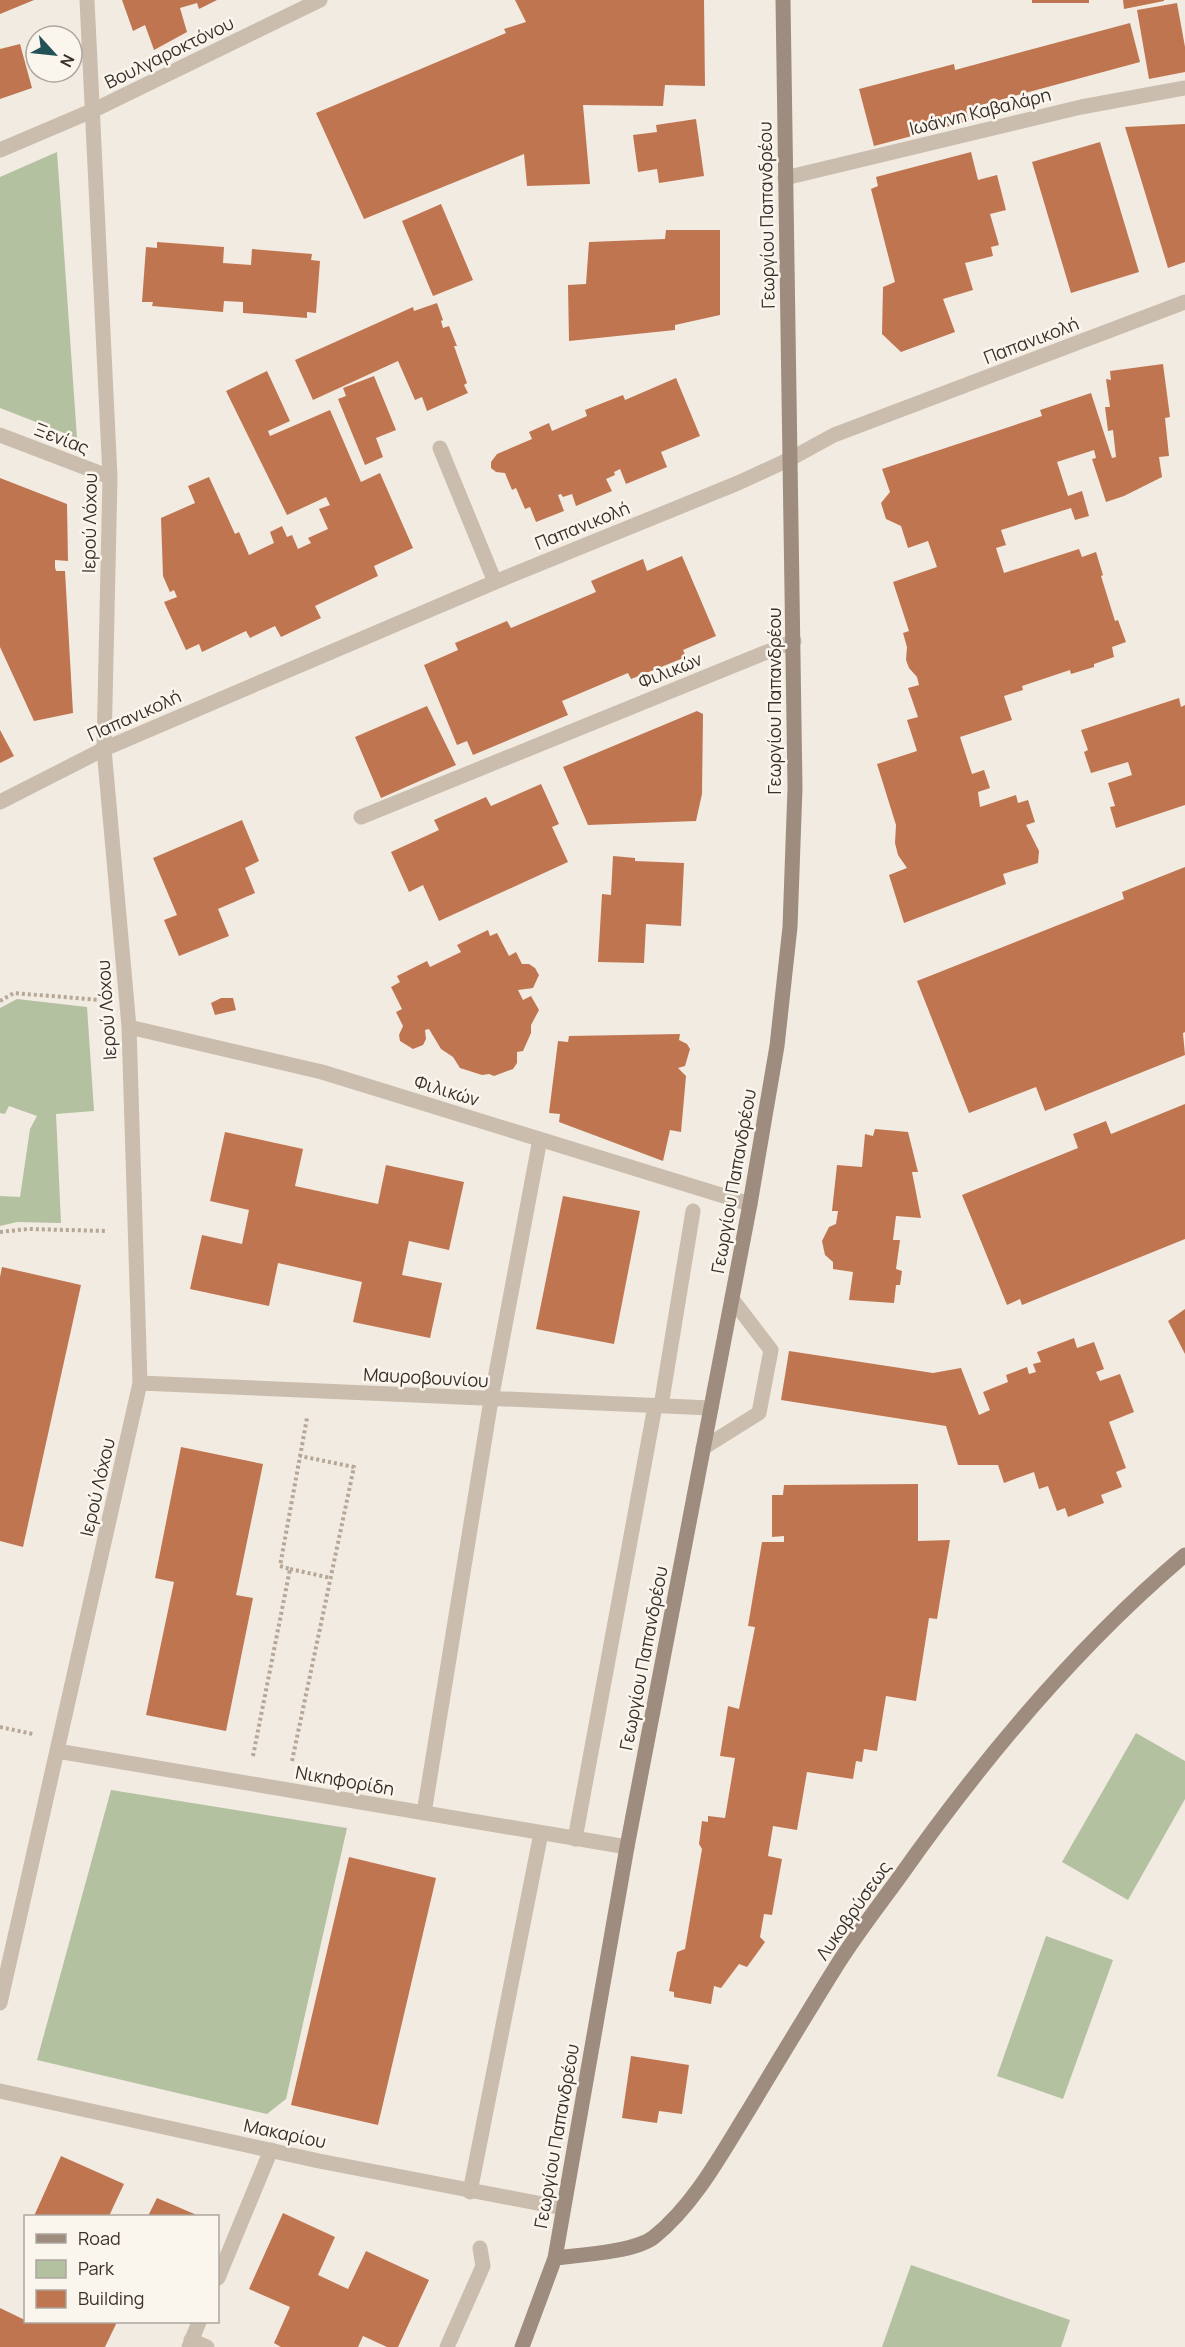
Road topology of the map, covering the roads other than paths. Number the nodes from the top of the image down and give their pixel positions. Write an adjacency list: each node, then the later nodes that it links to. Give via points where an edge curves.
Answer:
1 (87, 0): 5 (street, Ιερού Λόχου)
2 (320, 0): 5 (street, Βουλγαροκτόνου)
3 (783, 0): 7 (main road, Γεωργίου Παπανδρέου)
4 (1185, 88): 7 (street, Ιωάννη Καβαλάρη, via 1081,106)
5 (94, 110): 6 (street, Βουλγαροκτόνου); 12 (street, Ιερού Λόχου)
6 (0, 150)
7 (785, 178): 11 (main road, Γεωργίου Παπανδρέου)
8 (1185, 302): 11 (street, Παπανικολή, via 834,435)
9 (0, 435): 12 (street, Ξενίας)
10 (440, 448): 13 (street)
11 (790, 459): 13 (street, Παπανικολή); 14 (main road, Γεωργίου Παπανδρέου)
12 (110, 477): 15 (street, Ιερού Λόχου)
13 (495, 582): 15 (street, Παπανικολή)
14 (794, 641): 17 (street, Φιλικών); 20 (main road, Γεωργίου Παπανδρέου, via 795,788 790,927 777,1046)
15 (104, 749): 16 (street, Παπανικολή); 18 (street, Ιερού Λόχου)
16 (0, 802)
17 (361, 817)
18 (129, 1027): 19 (street, Φιλικών, via 322,1072); 23 (street, Ιερού Λόχου)
19 (540, 1139): 20 (street, Φιλικών); 24 (street)
20 (750, 1204): 22 (main road, Γεωργίου Παπανδρέου)
21 (693, 1211): 25 (street)
22 (732, 1299): 26 (main road, Γεωργίου Παπανδρέου); 27 (street, via 771,1350 759,1413)
23 (140, 1383): 24 (street, Μαυροβουνίου); 29 (street, Ιερού Λόχου)
24 (491, 1400): 25 (street, Μαυροβουνίου); 30 (street)
25 (658, 1406): 26 (street, Μαυροβουνίου); 32 (street)
26 (711, 1408): 27 (main road, Γεωργίου Παπανδρέου)
27 (703, 1448): 33 (main road, Γεωργίου Παπανδρέου)
28 (1185, 1555): 40 (main road, Λυκοβρύσεως, via 1091,1644 1023,1717 950,1805 840,1960 714,2166 670,2223 651,2239 635,2245)
29 (57, 1751): 30 (street, Νικηφορίδη); 34 (street, Ιερού Λόχου)
30 (424, 1813): 31 (street, Νικηφορίδη)
31 (541, 1833): 32 (street, Νικηφορίδη); 37 (street)
32 (575, 1839): 33 (street, Νικηφορίδη)
33 (627, 1846): 38 (main road, Γεωργίου Παπανδρέου)
34 (0, 2003)
35 (0, 2091): 36 (street, Μακαρίου)
36 (271, 2150): 37 (street, Μακαρίου); 41 (street)
37 (470, 2192): 38 (street, Μακαρίου)
38 (563, 2208): 40 (main road, Γεωργίου Παπανδρέου)
39 (480, 2248): 45 (street, via 483,2266)
40 (555, 2258): 46 (main road, Γεωργίου Παπανδρέου)
41 (219, 2276)
42 (199, 2323): 43 (street)
43 (190, 2344): 44 (street)
44 (207, 2347)
45 (447, 2347)
46 (522, 2347)

